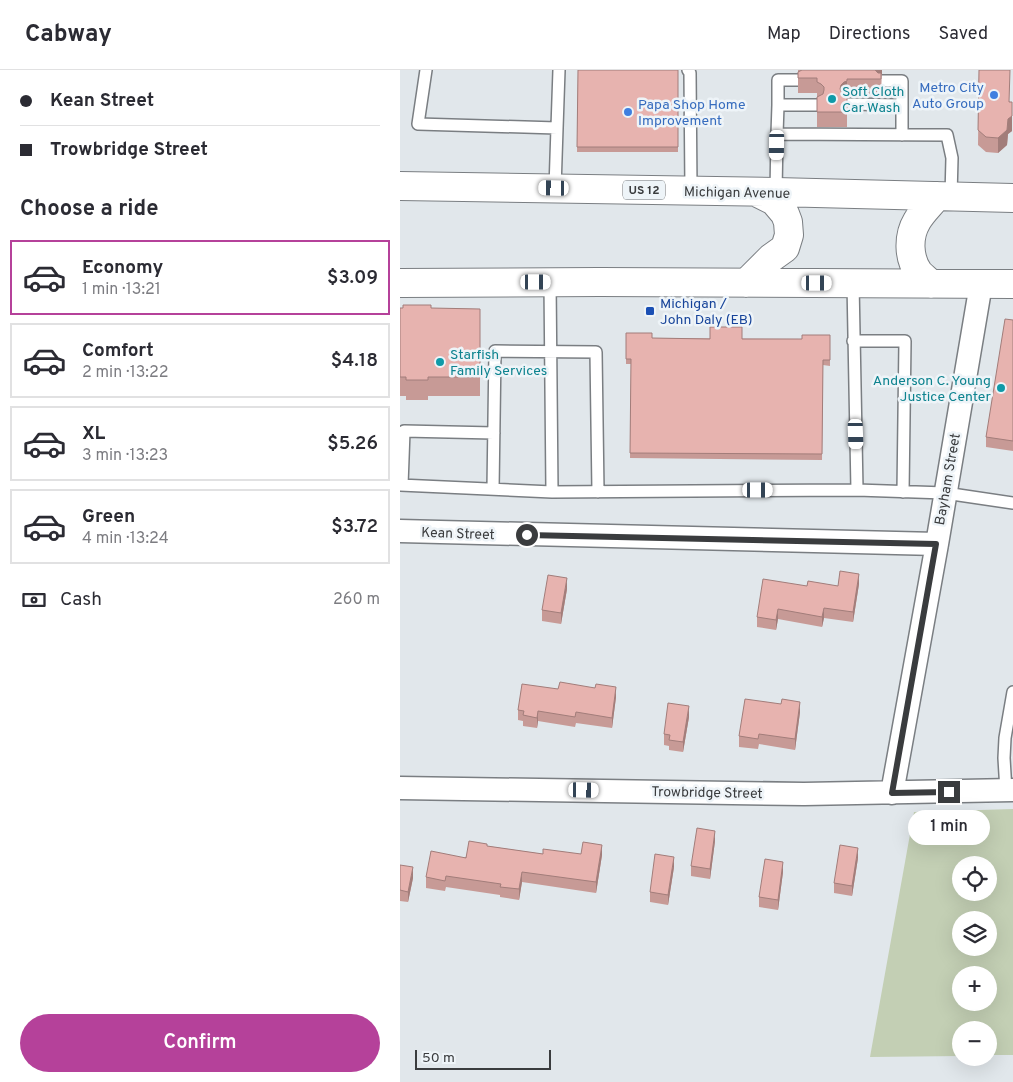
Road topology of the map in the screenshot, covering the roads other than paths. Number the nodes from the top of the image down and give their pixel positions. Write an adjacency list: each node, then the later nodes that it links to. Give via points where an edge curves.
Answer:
1 (426, 70): 10 (lane, via 418,124)
2 (559, 70): 10 (lane)
3 (688, 70): 15 (lane)
4 (798, 80): 8 (lane, via 778,80)
5 (882, 81): 9 (lane, via 902,82)
6 (817, 104): 8 (lane)
7 (847, 104): 9 (lane)
8 (778, 105): 11 (lane)
9 (902, 105): 12 (lane)
10 (557, 128): 14 (lane)
11 (777, 134): 12 (lane); 16 (lane)
12 (902, 135): 17 (lane, via 947,135 952,158)
13 (400, 186): 14 (main road, Michigan Avenue / US 12)
14 (554, 188): 15 (main road, Michigan Avenue / US 12)
15 (691, 191): 16 (main road, Michigan Avenue / US 12)
16 (766, 192): 17 (main road, Michigan Avenue / US 12); 21 (main road, via 785,214 789,235 784,248)
17 (944, 196): 18 (main road, Michigan Avenue / US 12); 23 (main road, via 918,219 910,245 912,259)
18 (1013, 198)
19 (550, 282): 20 (main road); 21 (main road); 27 (lane)
20 (400, 283)
21 (746, 283): 22 (main road)
22 (853, 283): 23 (main road); 26 (lane)
23 (931, 284): 24 (main road)
24 (980, 284): 25 (main road); 35 (street, Bayham Street)
25 (1013, 284)
26 (853, 341): 31 (lane); 34 (lane, via 905,341)
27 (550, 352): 28 (lane, via 495,351); 32 (lane); 33 (lane, via 596,352)
28 (494, 433): 29 (lane, via 404,431); 30 (lane)
29 (401, 485): 30 (lane)
30 (493, 489): 32 (lane)
31 (857, 490): 33 (lane); 34 (lane)
32 (552, 492): 33 (lane)
33 (598, 492)
34 (903, 492): 35 (lane)
35 (945, 493): 36 (lane); 38 (street, Bayham Street)
36 (1013, 503)
37 (400, 532): 38 (street, Kean Street)
38 (936, 544): 42 (street, Bayham Street)
39 (1013, 692): 41 (lane, via 1004,758)
40 (400, 788): 42 (street, Trowbridge Street)
41 (1009, 790): 42 (street, Trowbridge Street)
42 (892, 793)

